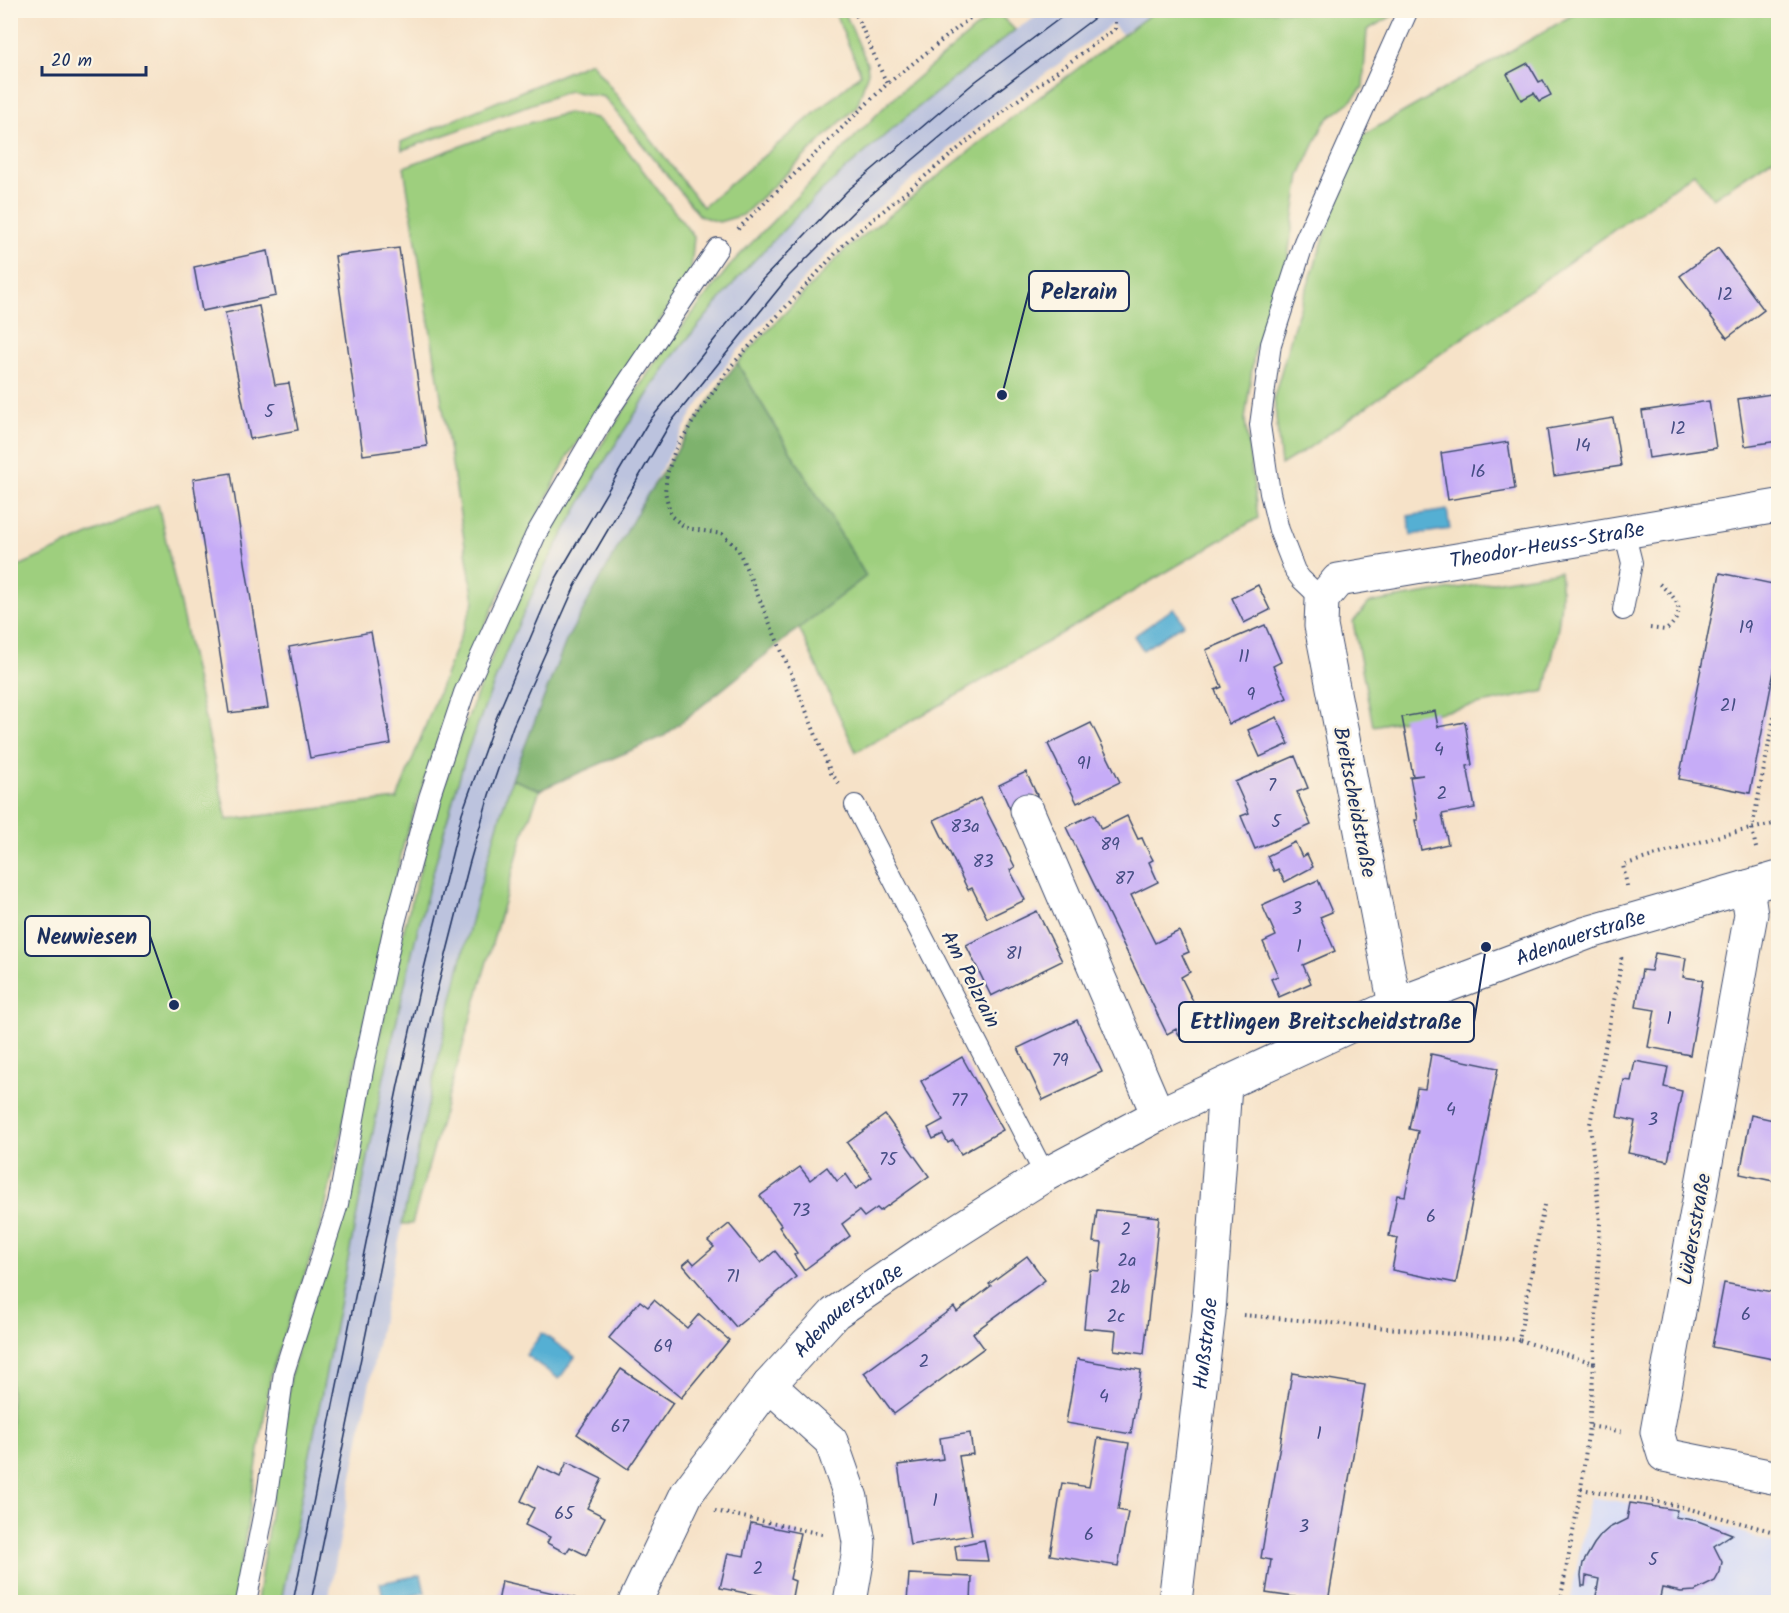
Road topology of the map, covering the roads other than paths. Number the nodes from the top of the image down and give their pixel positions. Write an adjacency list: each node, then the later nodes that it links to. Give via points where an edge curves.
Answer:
1 (1408, 10): 5 (lane, via 1304,242 1271,344 1260,425 1270,493 1295,571)
2 (718, 248): 16 (lane, via 607,413 536,534 464,693 429,798 394,926 338,1204 284,1372 267,1496)
3 (1779, 506): 4 (street, Theodor-Heuss-Straße)
4 (1624, 531): 5 (street, Theodor-Heuss-Straße, via 1338,580); 6 (lane, via 1632,563)
5 (1322, 599): 10 (street, Breitscheidstraße, via 1321,626)
6 (1623, 610)
7 (855, 805): 13 (lane, Am Pelzrain)
8 (1027, 810): 12 (street)
9 (1763, 882): 10 (street, Adenauerstraße, via 1587,933); 15 (street, Lüdersstraße, via 1751,914 1657,1432 1664,1455)
10 (1395, 1005): 11 (street, Adenauerstraße)
11 (1226, 1085): 12 (street, Adenauerstraße); 19 (street, Hußstraße, via 1209,1312)
12 (1158, 1115): 13 (street, Adenauerstraße)
13 (1045, 1175): 14 (street, Adenauerstraße, via 835,1313)
14 (769, 1385): 17 (street, Adenauerstraße, via 687,1493); 18 (street, via 831,1441 850,1498 859,1542)
15 (1779, 1478)
16 (246, 1602)
17 (635, 1602)
18 (850, 1602)
19 (1175, 1602)

